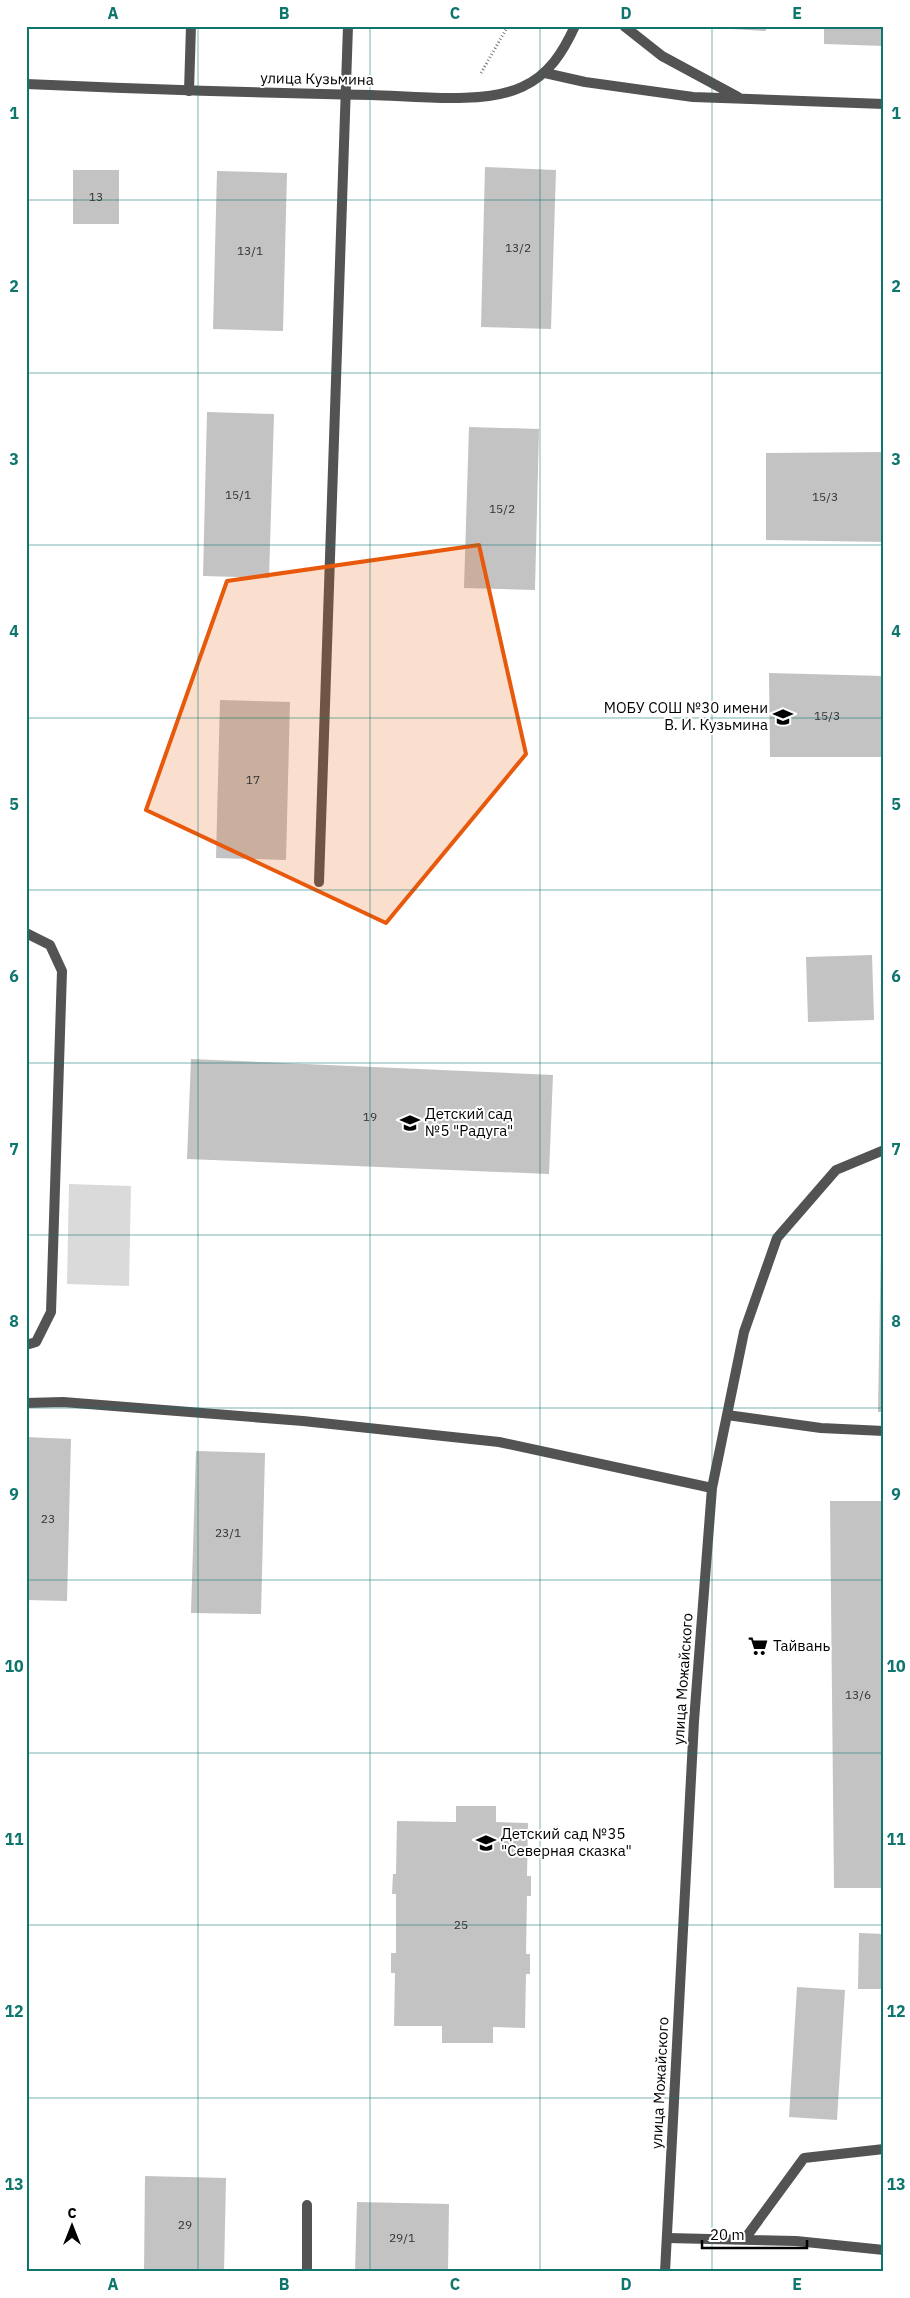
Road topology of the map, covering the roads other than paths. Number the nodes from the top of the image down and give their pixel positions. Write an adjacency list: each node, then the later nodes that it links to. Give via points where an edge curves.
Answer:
1 (191, 26): 7 (street)
2 (348, 26): 8 (street)
3 (575, 26): 5 (street, улица Кузьмина, via 564,49)
4 (624, 26): 9 (street, via 662,56)
5 (545, 73): 8 (street, улица Кузьмина, via 522,87 498,94 467,97); 9 (street, via 692,97)
6 (26, 84): 7 (street, улица Кузьмина)
7 (189, 91): 8 (street, улица Кузьмина)
8 (346, 95): 11 (street)
9 (740, 98): 10 (street)
10 (884, 104)
11 (319, 882)
12 (26, 933): 14 (street, via 50,945 62,971 51,1312 36,1342)
13 (884, 1150): 16 (street, улица Можайского, via 836,1170 777,1238 744,1332)
14 (26, 1345)
15 (26, 1403): 18 (street, via 63,1402 303,1420 499,1442)
16 (727, 1415): 17 (street, via 821,1428); 18 (street, улица Можайского)
17 (884, 1431)
18 (712, 1488): 21 (street, улица Можайского, via 694,1721)
19 (884, 2149): 22 (street, via 804,2158)
20 (307, 2205): 24 (street)
21 (666, 2238): 22 (street); 25 (street, улица Можайского)
22 (744, 2240): 23 (street, via 796,2241)
23 (884, 2250)
24 (308, 2272)
25 (665, 2272)

